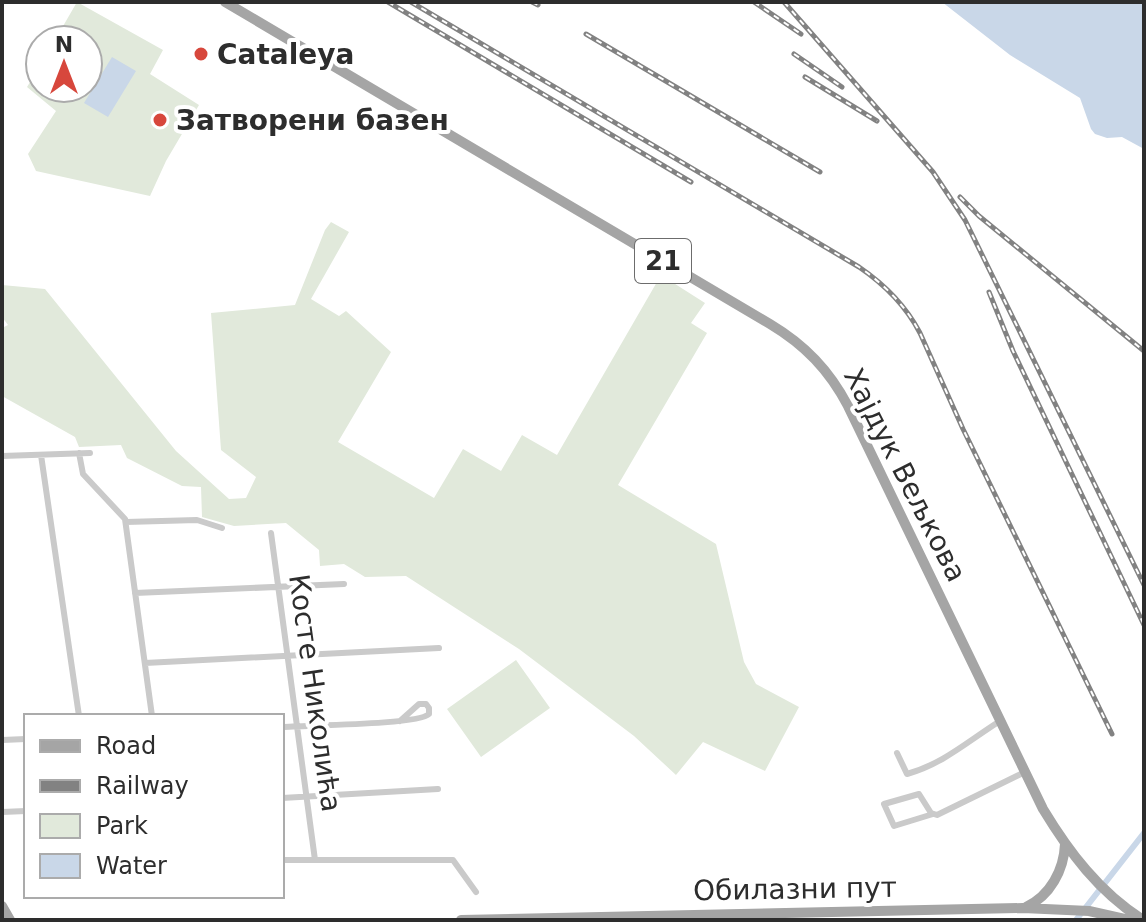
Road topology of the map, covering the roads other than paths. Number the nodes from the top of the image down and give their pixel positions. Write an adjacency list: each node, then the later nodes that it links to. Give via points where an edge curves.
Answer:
1 (225, 2): 18 (main road, Хајдук Вељкова / 21, via 805,348 845,399)
2 (79, 453): 3 (street); 4 (street); 6 (street, via 83,474)
3 (90, 453)
4 (41, 455): 5 (street); 15 (street)
5 (2, 456)
6 (126, 522): 7 (street, via 197,520); 11 (street)
7 (222, 528)
8 (271, 533): 10 (street, Косте Николића)
9 (344, 584): 10 (street)
10 (278, 586): 11 (street); 13 (street, Косте Николића)
11 (135, 593): 14 (street)
12 (439, 648): 13 (street)
13 (287, 657): 14 (street); 19 (street, Косте Николића)
14 (145, 663): 16 (street)
15 (79, 714)
16 (152, 714)
17 (400, 721): 19 (street)
18 (1000, 721): 23 (street, via 926,769 907,774); 24 (main road, Хајдук Вељкова / 21)
19 (297, 726): 20 (street); 27 (street, Косте Николића)
20 (284, 727)
21 (24, 739): 22 (street)
22 (2, 740)
23 (897, 753)
24 (1025, 772): 30 (street); 31 (main road, Хајдук Вељкова / 21)
25 (438, 789): 27 (street)
26 (284, 798): 27 (street)
27 (307, 798): 33 (street, Косте Николића)
28 (24, 811): 29 (street)
29 (2, 812)
30 (933, 814): 30 (street, via 917,793 884,804 894,826)
31 (1065, 844): 36 (main road, via 1064,860 1051,885); 40 (main road, 21, via 1118,902)
32 (284, 860): 33 (street)
33 (315, 860): 34 (street, via 453,860)
34 (476, 892)
35 (2, 906): 37 (main road)
36 (1023, 908): 38 (main road, Обилазни пут); 39 (main road, Обилазни пут)
37 (10, 920)
38 (461, 920)
39 (1129, 920)
40 (1143, 920)

